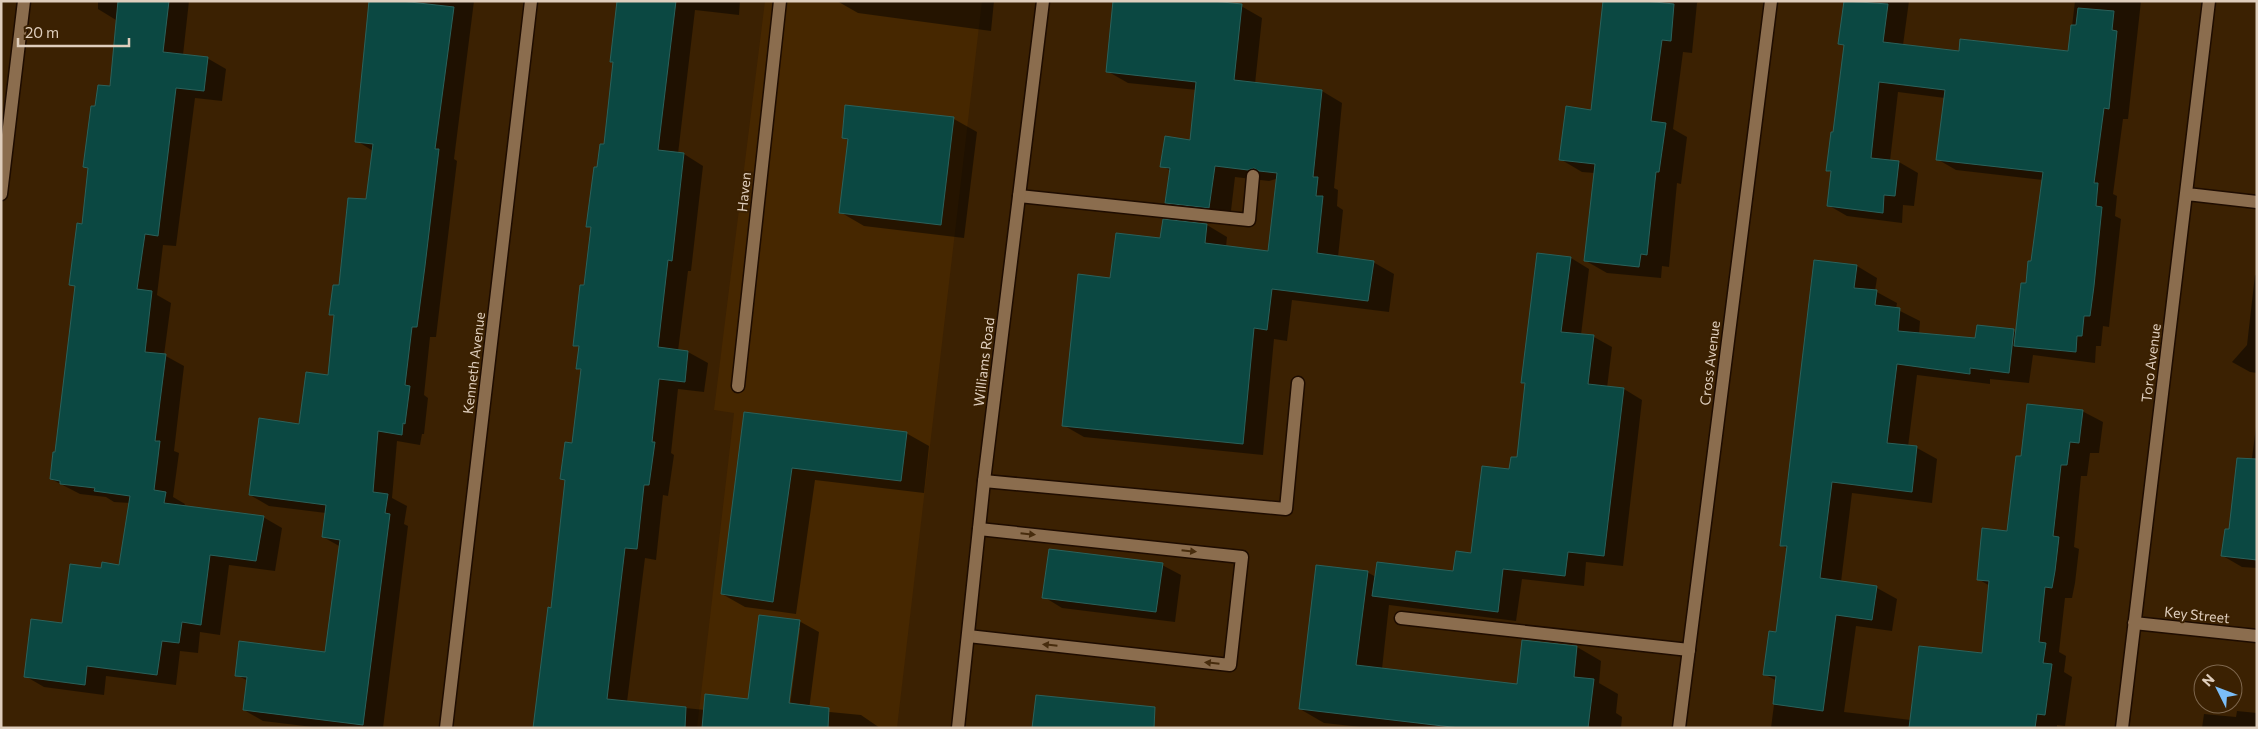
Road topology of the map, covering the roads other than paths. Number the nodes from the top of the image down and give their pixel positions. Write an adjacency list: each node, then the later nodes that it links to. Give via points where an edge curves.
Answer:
1 (24, 1): 8 (street)
2 (531, 1): 21 (street, Kenneth Avenue)
3 (780, 1): 13 (street, Haven)
4 (1043, 1): 10 (street, Williams Road)
5 (1771, 1): 20 (street, Cross Avenue)
6 (2209, 1): 9 (street, Toro Avenue)
7 (1253, 176): 10 (street, via 1249,220)
8 (1, 194)
9 (2187, 194): 11 (street); 17 (street, Toro Avenue)
10 (1019, 196): 14 (street, Williams Road)
11 (2257, 202)
12 (1298, 383): 14 (street, via 1286,510)
13 (738, 386)
14 (984, 481): 15 (street, Williams Road)
15 (979, 529): 18 (street, Williams Road); 18 (street, one-way to 18, via 1242,557 1230,665)
16 (1401, 618): 20 (street)
17 (2134, 623): 19 (street, Key Street); 24 (street, Toro Avenue)
18 (968, 636): 22 (street, Williams Road)
19 (2257, 636)
20 (1689, 650): 23 (street, Cross Avenue)
21 (446, 728)
22 (958, 728)
23 (1679, 728)
24 (2122, 728)

